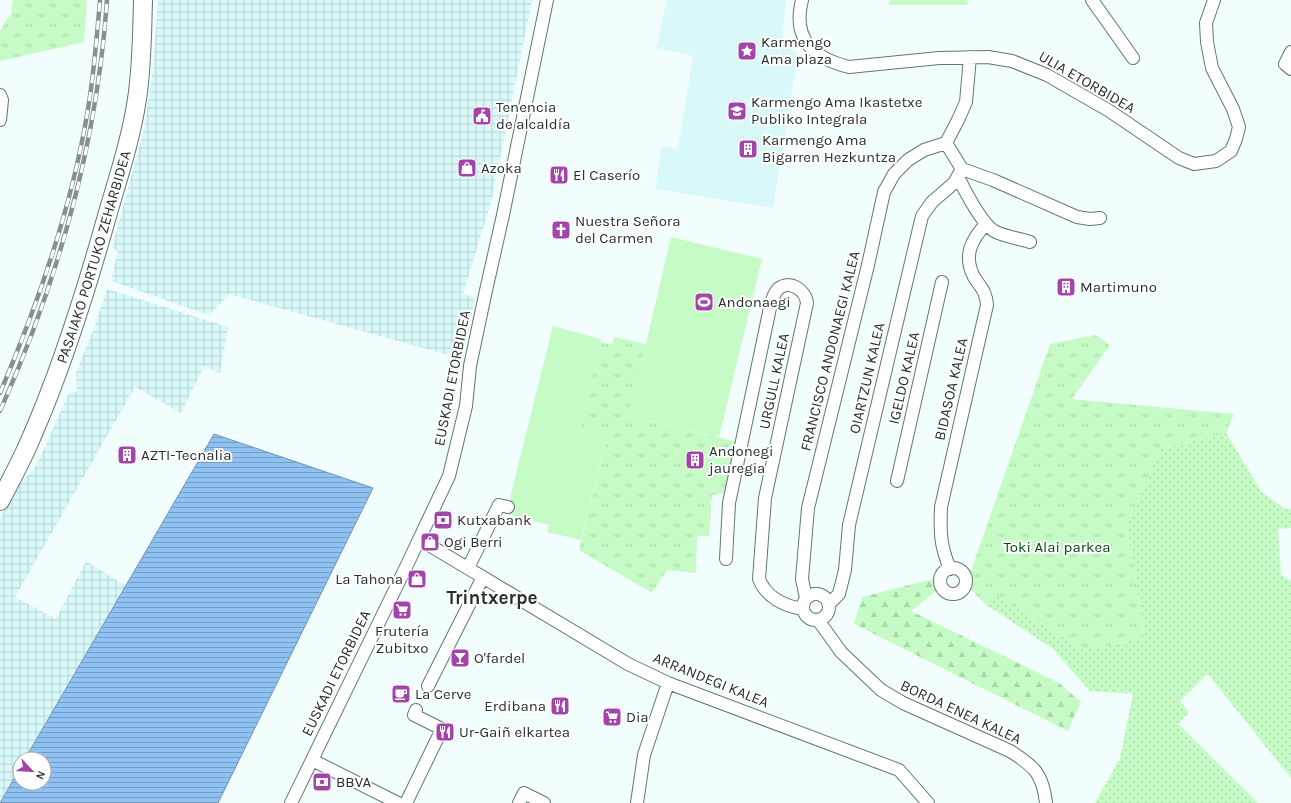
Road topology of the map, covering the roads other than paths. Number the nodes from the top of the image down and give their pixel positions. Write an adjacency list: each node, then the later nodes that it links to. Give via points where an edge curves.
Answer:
1 (143, 0): 19 (main road, PASAIAKO PORTUKO ZEHARBIDEA, via 137,100 103,230 59,370 31,438)
2 (546, 0): 21 (street, EUSKADI ETORBIDEA, via 504,215 484,295 470,366 463,420 448,476)
3 (802, 0): 7 (street, ULIA ETORBIDEA, via 799,21 809,48 835,64 849,67)
4 (1092, 0): 8 (street)
5 (1214, 0): 7 (street, ULIA ETORBIDEA, via 1206,23 1210,62 1239,127 1231,151 1216,161 1194,164 1178,158 1108,110 1048,75 1012,61)
6 (1291, 52): 9 (street, via 1286,64)
7 (970, 57): 12 (street, via 966,102)
8 (1133, 58)
9 (1291, 69)
10 (0, 95): 11 (street)
11 (0, 120)
12 (946, 143): 13 (street); 26 (street, FRANCISCO ANDONAEGI KALEA, via 924,150 908,160 894,174 884,192 808,508 802,579)
13 (960, 173): 14 (street, via 993,180 1077,216); 15 (street, via 967,195); 27 (street, OIARTZUN KALEA, via 954,184 932,202 922,216 848,525 845,570 839,594)
14 (1100, 218)
15 (986, 224): 16 (street, via 997,232); 24 (street, BIDASOA KALEA, via 972,243 969,265 984,291 987,305 941,508 940,534 944,555)
16 (1030, 242)
17 (942, 282): 18 (street, IGELDO KALEA)
18 (897, 480)
19 (0, 501)
20 (508, 507): 23 (street, via 499,505)
21 (420, 539): 23 (street, ARRANDEGI KALEA); 33 (street, EUSKADI ETORBIDEA)
22 (726, 559): 26 (street, URGULL KALEA, via 729,503 771,303 779,288 784,285 790,286 804,293 807,303 765,498 759,579 762,587 772,597 798,608)
23 (468, 568): 25 (street, ARRANDEGI KALEA)
24 (950, 568)
25 (483, 577): 30 (street, ARRANDEGI KALEA, via 628,664); 31 (street)
26 (805, 604): 27 (street, via 812,594 819,594 825,598); 28 (street, via 808,618)
27 (828, 608): 28 (street, via 824,617); 29 (street)
28 (818, 620): 29 (street, BORDA ENEA KALEA)
29 (842, 652): 41 (street, BORDA ENEA KALEA, via 881,690 903,704 1010,751 1026,761 1037,772 1045,788)
30 (668, 683): 39 (street, via 644,755); 40 (street, ARRANDEGI KALEA, via 899,770)
31 (428, 686)
32 (416, 710): 36 (street, via 414,715 446,731)
33 (312, 760): 34 (street, EUSKADI ETORBIDEA); 35 (street, EUSKADI ETORBIDEA)
34 (291, 803)
35 (398, 803)
36 (406, 803)
37 (519, 803): 38 (street, via 524,793)
38 (544, 803)
39 (637, 803)
40 (928, 803)
41 (1046, 803)

